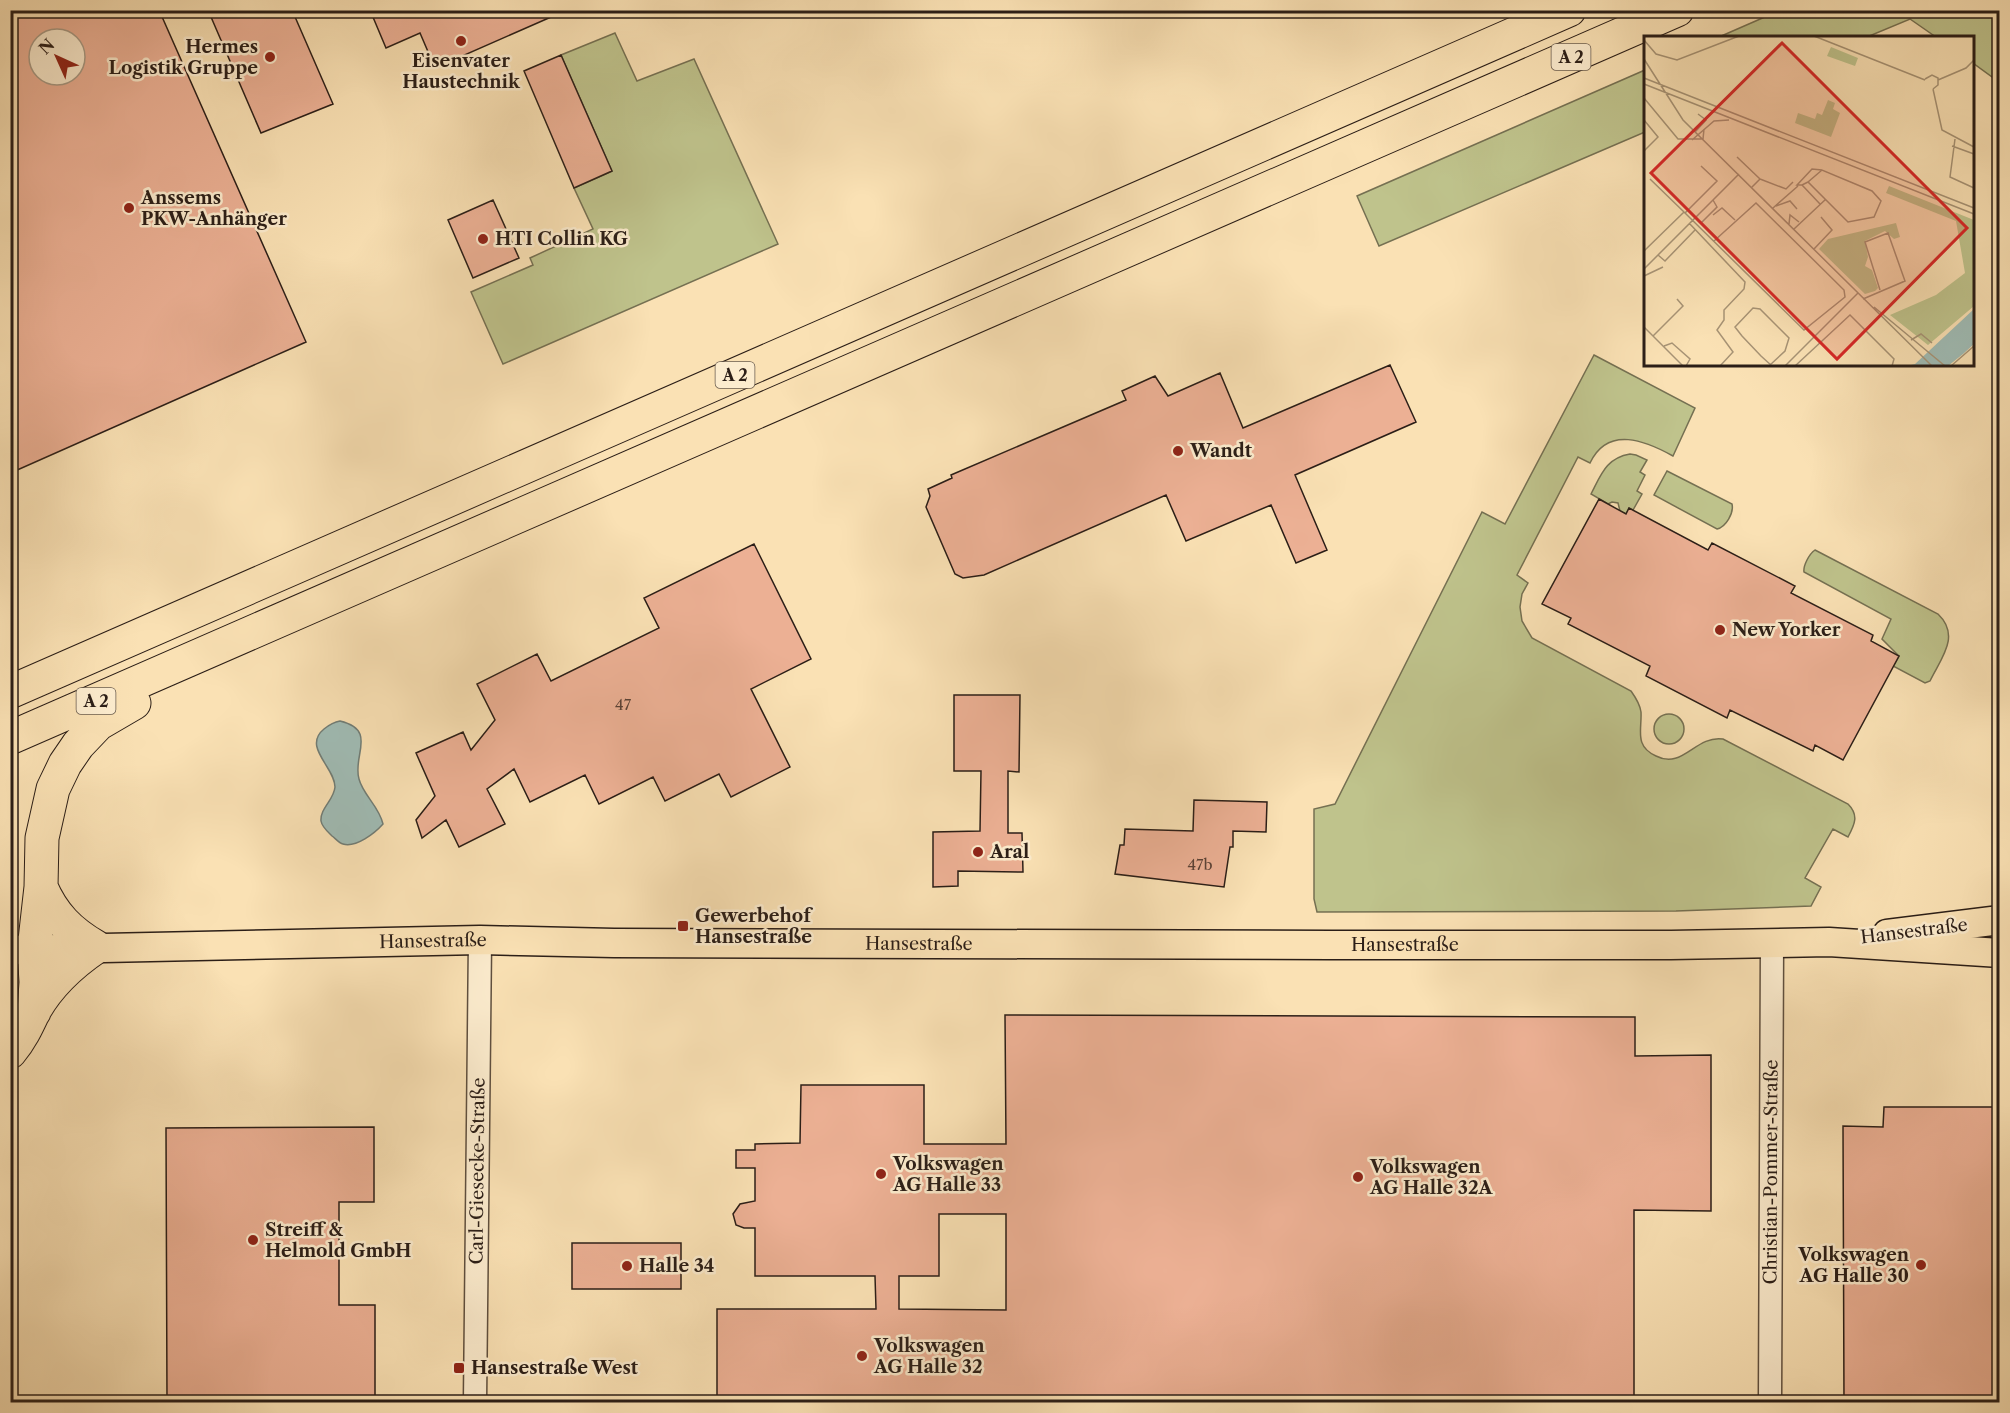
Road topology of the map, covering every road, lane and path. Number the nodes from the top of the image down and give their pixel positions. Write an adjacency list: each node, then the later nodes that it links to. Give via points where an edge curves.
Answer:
1 (1569, 10): 4 (highway, A 2)
2 (1677, 10): 3 (highway, A 2)
3 (182, 664): 5 (highway, A 2); 6 (highway, via 141,699 98,724 65,764 45,819)
4 (10, 692)
5 (10, 738)
6 (41, 887): 11 (highway, via 61,921); 12 (highway)
7 (2000, 920): 9 (main road, Hansestraße)
8 (480, 940): 10 (main road, Hansestraße, via 1077,945); 11 (main road, Hansestraße); 16 (street, Carl-Giesecke-Straße)
9 (1829, 942): 10 (main road, Hansestraße); 13 (main road, Hansestraße)
10 (1772, 943): 17 (street, Christian-Pommer-Straße)
11 (96, 947): 12 (main road, Hansestraße); 14 (highway, via 61,975)
12 (22, 950): 14 (highway, via 36,982)
13 (2000, 953)
14 (34, 1012): 15 (highway, via 28,1028)
15 (10, 1052)
16 (475, 1402)
17 (1770, 1402)

